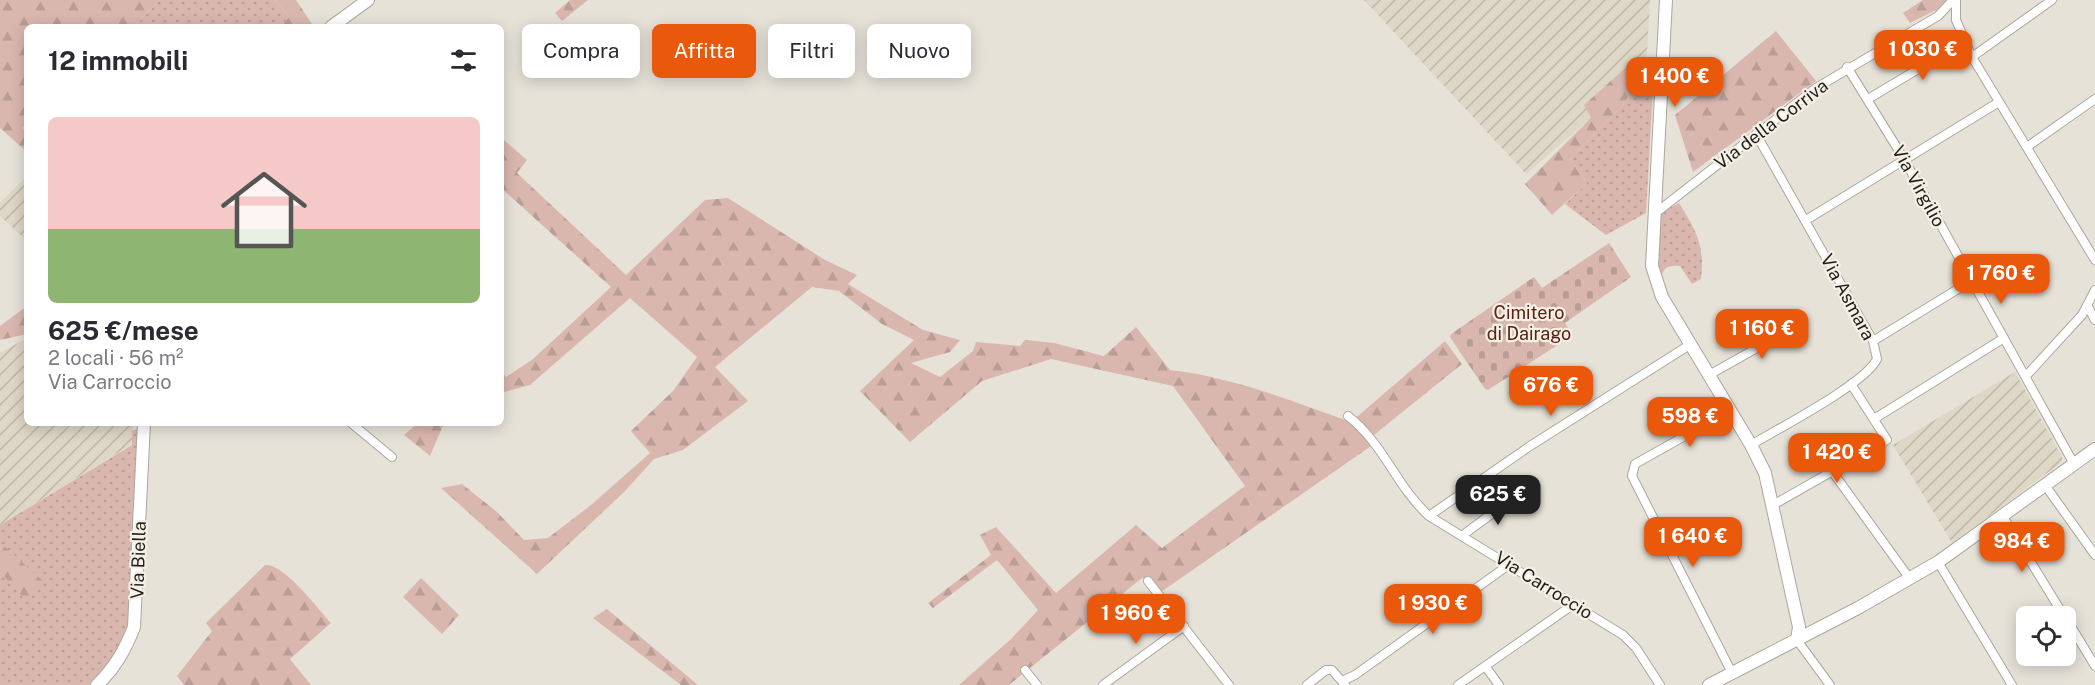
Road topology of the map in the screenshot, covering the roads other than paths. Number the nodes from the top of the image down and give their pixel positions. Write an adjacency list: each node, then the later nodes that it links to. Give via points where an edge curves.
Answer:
1 (368, 0): 5 (street)
2 (1666, 0): 15 (street)
3 (1954, 0): 6 (street, via 1956,20); 8 (street, Via della Corriva, via 1938,16)
4 (2052, 0): 7 (street)
5 (335, 24)
6 (1965, 41): 7 (street); 9 (street)
7 (1972, 57): 11 (street)
8 (1847, 67): 9 (street, Via Virgilio); 12 (street, Via della Corriva)
9 (1868, 99): 14 (street, Via Virgilio)
10 (2095, 99): 13 (street)
11 (1999, 102): 13 (street); 14 (street)
12 (1756, 134): 15 (street, Via della Corriva); 16 (street, Via Asmara)
13 (2026, 147): 17 (street)
14 (1904, 159): 16 (street); 18 (street, Via Virgilio)
15 (1653, 215): 25 (street, via 1655,281)
16 (1806, 220): 24 (street, Via Asmara)
17 (2095, 260)
18 (1971, 281): 23 (street, Via Virgilio); 24 (street)
19 (2095, 290): 20 (street)
20 (2087, 305): 21 (street); 27 (street)
21 (2095, 320)
22 (1803, 322): 26 (street)
23 (2004, 338): 27 (street, Via Virgilio); 31 (street)
24 (1873, 341): 28 (street, Via Asmara, via 1878,359)
25 (1691, 344): 26 (street); 44 (street, via 1530,446)
26 (1709, 375): 29 (street)
27 (2026, 376): 38 (street, Via Virgilio)
28 (1851, 384): 31 (street); 34 (street, Via Asmara)
29 (1731, 410): 34 (street); 59 (street, via 1632,468 1635,483)
30 (1348, 416): 44 (street, Via Carroccio, via 1374,440)
31 (1874, 419): 39 (street, via 1887,440)
32 (144, 426): 61 (street, Via Biella, via 134,627 126,648)
33 (355, 426): 37 (street)
34 (1751, 445): 42 (street, via 1765,473)
35 (1816, 449): 39 (street)
36 (2095, 449): 38 (street)
37 (392, 456)
38 (2074, 464): 40 (street)
39 (1832, 472): 42 (street); 49 (street)
40 (2045, 485): 43 (street); 46 (street)
41 (1517, 495): 45 (street)
42 (1773, 505): 55 (street, via 1799,627)
43 (2002, 515): 47 (street); 52 (street)
44 (1429, 516): 45 (street, Via Carroccio)
45 (1463, 535): 48 (street, Via Carroccio)
46 (2095, 555)
47 (1938, 562): 49 (street); 71 (street)
48 (1510, 564): 51 (street, Via Carroccio); 60 (street)
49 (1910, 579): 55 (street)
50 (1148, 580): 53 (street)
51 (1574, 604): 56 (street); 68 (street, Via Carroccio, via 1623,635)
52 (2058, 606)
53 (1184, 626): 63 (street); 64 (street)
54 (2076, 635): 57 (street)
55 (1797, 640): 59 (street); 70 (street)
56 (1485, 666): 66 (street); 67 (street)
57 (2095, 666)
58 (1025, 670): 62 (street)
59 (1732, 673): 69 (street)
60 (1344, 683): 65 (street, via 1332,670 1326,670)
61 (98, 685)
62 (1036, 685)
63 (1103, 685)
64 (1229, 685)
65 (1307, 685)
66 (1458, 685)
67 (1499, 685)
68 (1660, 685)
69 (1709, 685)
70 (1830, 685)
71 (2012, 685)

